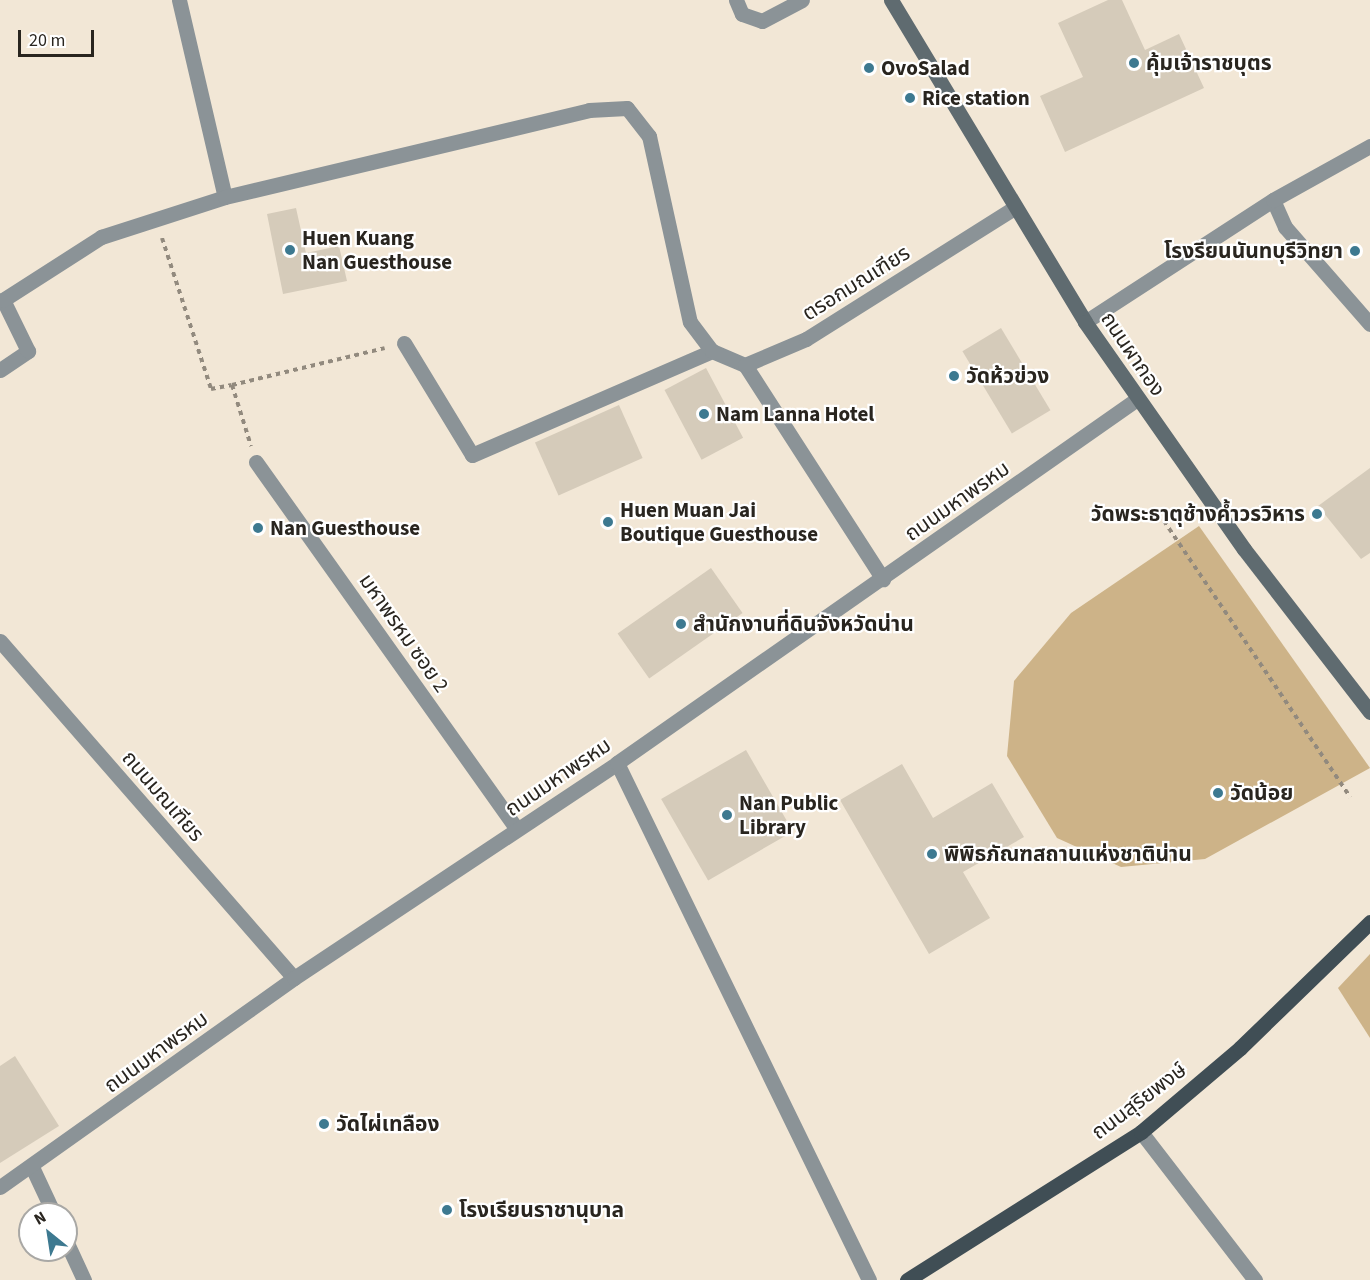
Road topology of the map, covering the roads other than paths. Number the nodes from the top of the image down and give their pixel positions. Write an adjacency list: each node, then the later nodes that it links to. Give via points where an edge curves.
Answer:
1 (179, 0): 6 (street)
2 (736, 0): 3 (street, via 742,14 762,21)
3 (802, 0)
4 (891, 0): 8 (main road, ถนนผากอง)
5 (1370, 146): 7 (street)
6 (225, 197): 9 (street, via 101,237); 13 (street, via 589,110 627,108 649,136 690,322)
7 (1273, 200): 10 (street); 11 (street, via 1285,227)
8 (1014, 208): 10 (main road, ถนนผากอง); 14 (street, ตรอกมณเฑียร, via 806,339)
9 (2, 298): 15 (street, via 28,351)
10 (1085, 322): 16 (main road, ถนนผากอง)
11 (1370, 324)
12 (404, 344): 13 (street, via 472,455)
13 (712, 351): 14 (street)
14 (745, 365): 18 (street)
15 (0, 370)
16 (1137, 399): 18 (street, ถนนมหาพรหม); 20 (main road, ถนนผากอง, via 1244,549)
17 (256, 462): 22 (street, มหาพรหม ซอย 2)
18 (883, 579): 21 (street, ถนนมหาพรหม)
19 (0, 641): 24 (street, ถนนมณเฑียร)
20 (1370, 712)
21 (617, 763): 22 (street, ถนนมหาพรหม); 31 (street)
22 (517, 829): 24 (street, ถนนมหาพรหม)
23 (1370, 922): 25 (main road, ถนนสุริยพงษ์, via 1240,1048)
24 (294, 978): 26 (street, ถนนมหาพรหม)
25 (1141, 1132): 32 (main road, ถนนสุริยพงษ์); 33 (street)
26 (32, 1167): 27 (street, ถนนมหาพรหม); 28 (street)
27 (0, 1187)
28 (48, 1202)
29 (76, 1262): 30 (street)
30 (84, 1280)
31 (869, 1280)
32 (908, 1280)
33 (1254, 1280)

